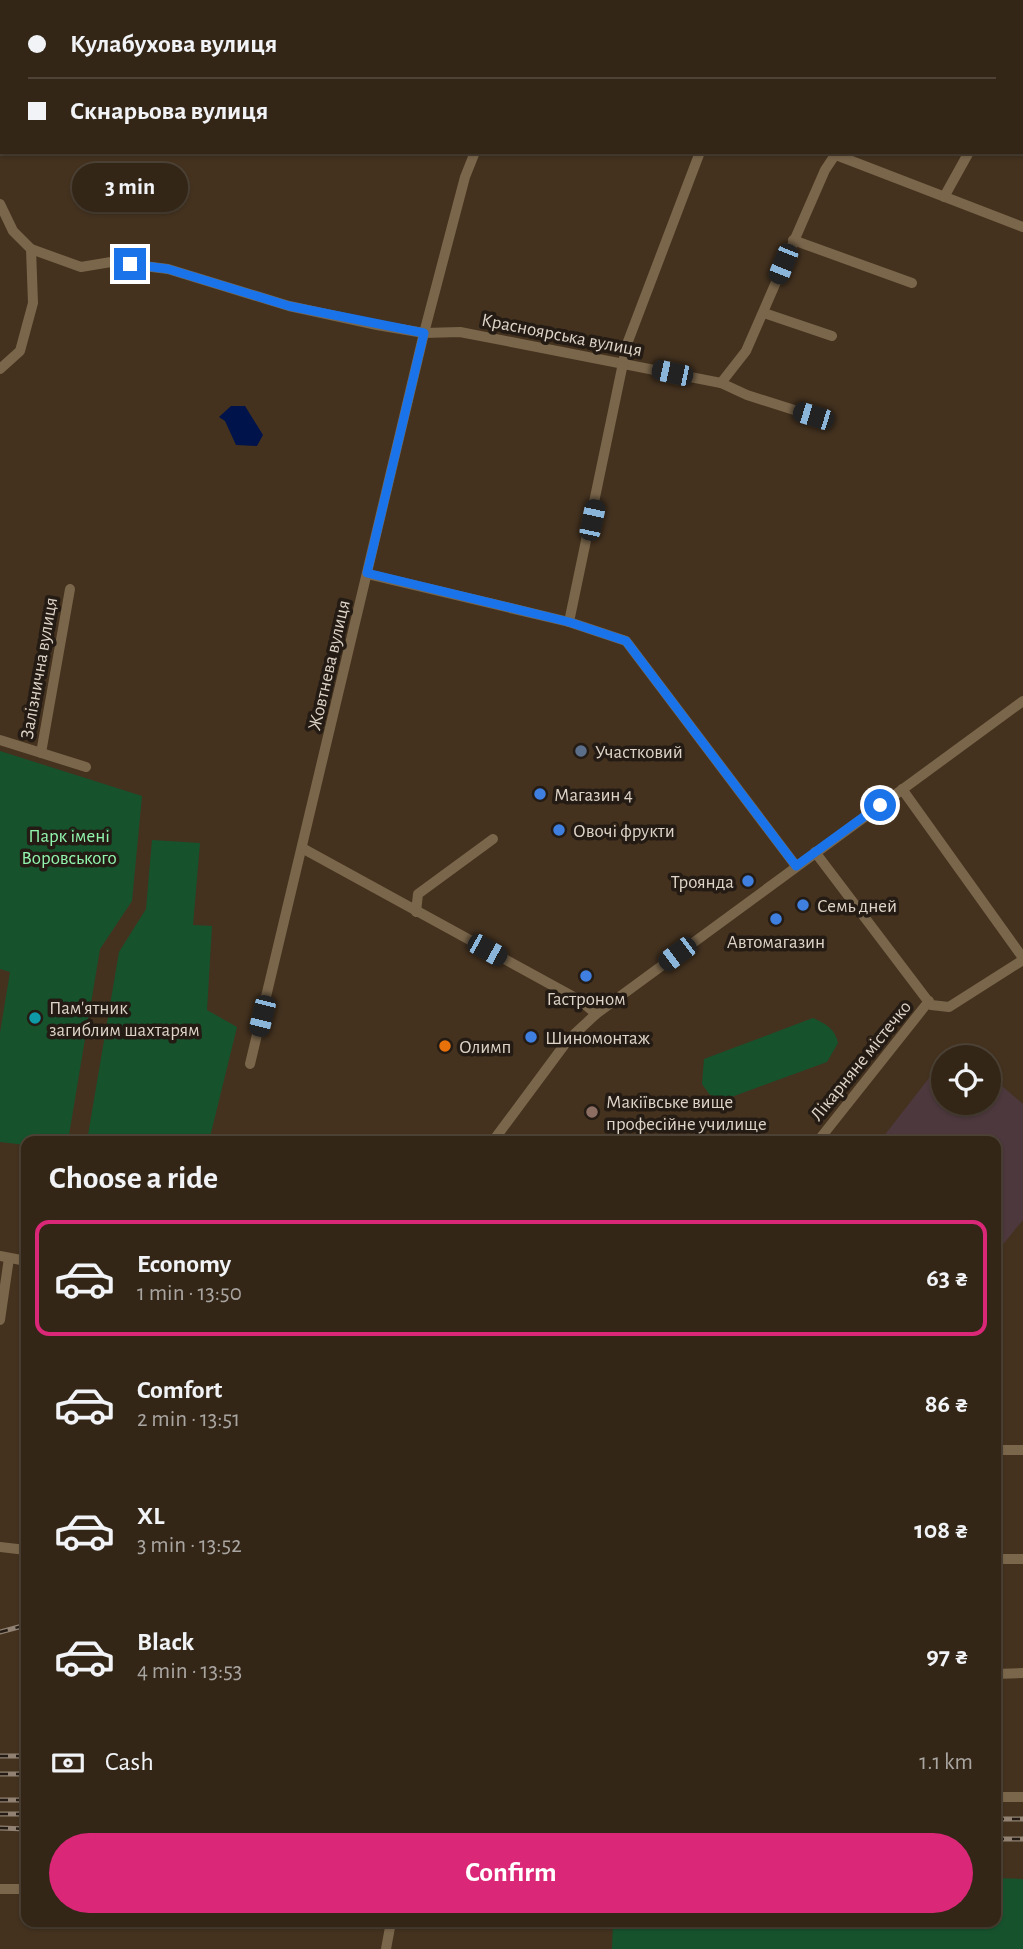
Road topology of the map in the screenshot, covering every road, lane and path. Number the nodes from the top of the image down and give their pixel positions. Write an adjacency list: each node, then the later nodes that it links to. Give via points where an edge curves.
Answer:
1 (474, 154): 13 (street, Жовтнева вулиця)
2 (699, 154): 15 (street, via 658,257)
3 (835, 154): 9 (street)
4 (838, 154): 6 (street)
5 (968, 154): 6 (street)
6 (944, 197): 8 (street)
7 (0, 204): 10 (street, via 13,231)
8 (1023, 227)
9 (793, 240): 11 (street); 12 (street)
10 (31, 249): 13 (street, Красноярська вулиця, via 81,267 111,262 168,269 289,306); 16 (street, via 33,303 20,351)
11 (912, 283)
12 (764, 313): 14 (street); 17 (street, via 746,351)
13 (424, 333): 15 (street, Красноярська вулиця, via 460,332); 19 (street, Жовтнева вулиця)
14 (832, 336)
15 (624, 363): 17 (street, Красноярська вулиця); 21 (street)
16 (0, 369)
17 (721, 383): 18 (street, Красноярська вулиця)
18 (813, 416)
19 (367, 573): 21 (street); 28 (street, Жовтнева вулиця)
20 (70, 589): 24 (street, Залізнична вулиця)
21 (569, 622): 30 (street, via 626,641)
22 (1023, 701): 26 (street)
23 (0, 740): 24 (street)
24 (41, 753): 25 (street)
25 (86, 767)
26 (902, 789): 29 (street); 32 (street)
27 (493, 839): 31 (street, via 418,894)
28 (302, 848): 31 (street); 35 (street, Жовтнева вулиця)
29 (815, 852): 30 (street); 33 (street)
30 (796, 866): 34 (street)
31 (416, 912): 34 (street)
32 (1023, 959): 33 (street, via 949,1007)
33 (929, 1001): 37 (street, Лікарняне містечко)
34 (596, 1014): 36 (street, via 568,1040)
35 (250, 1064)
36 (497, 1136)
37 (822, 1136)
38 (4, 1257): 39 (street)
39 (0, 1320)
40 (1001, 1450): 41 (street)
41 (1023, 1450)
42 (0, 1547): 43 (street)
43 (21, 1549)
44 (1001, 1559): 45 (street)
45 (1023, 1559)
46 (1001, 1674): 47 (street)
47 (1023, 1674)
48 (1001, 1797): 49 (street)
49 (1023, 1797)
50 (0, 1889): 51 (street)
51 (21, 1889)
52 (390, 1927): 53 (street)
53 (386, 1949)

